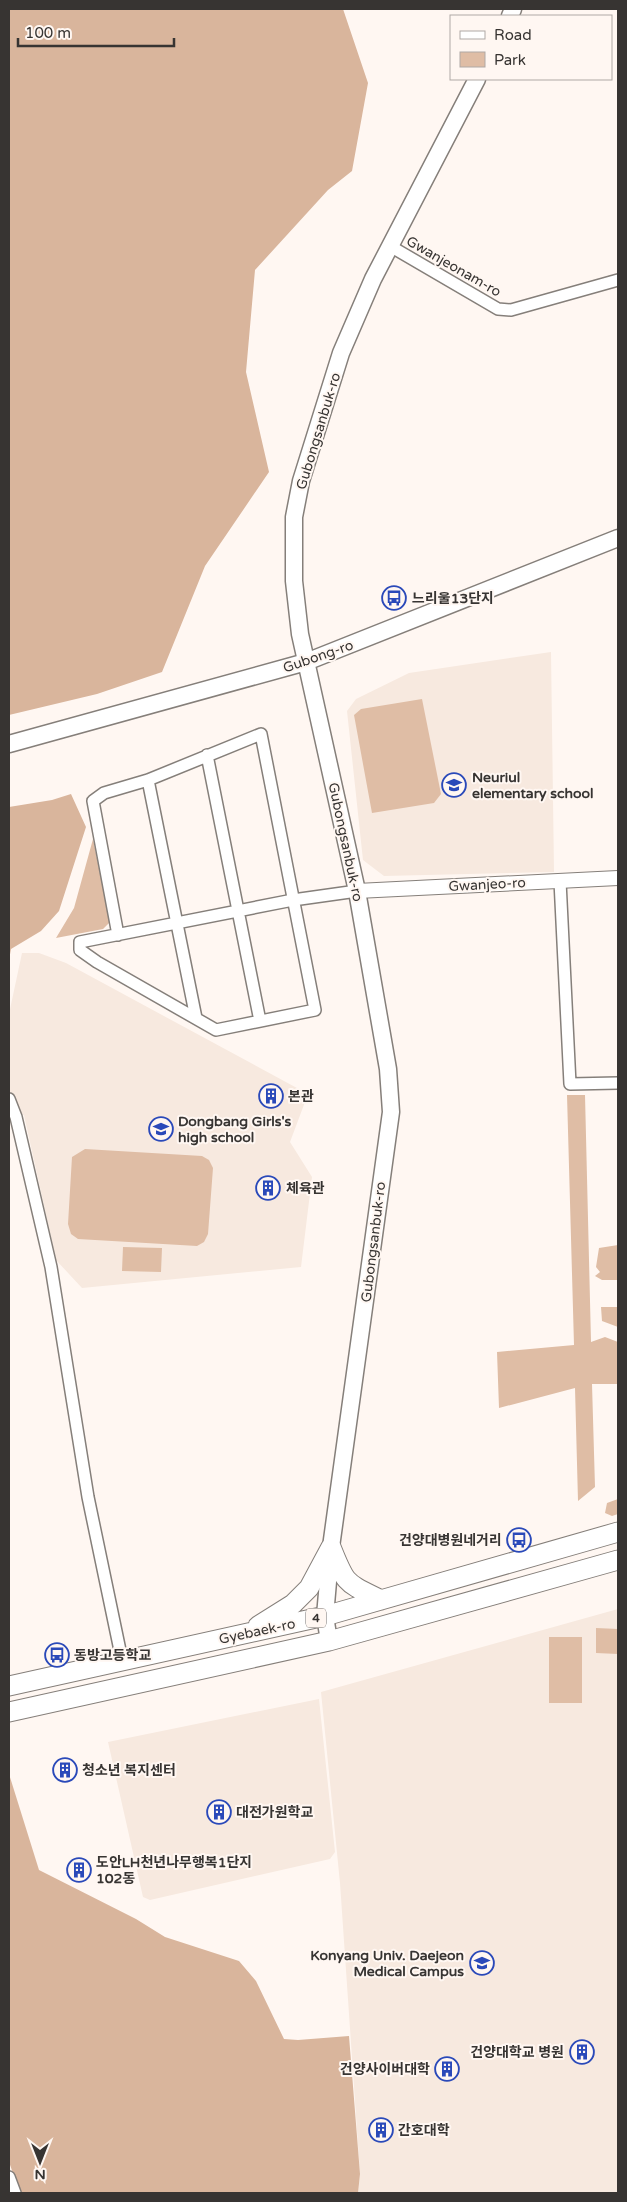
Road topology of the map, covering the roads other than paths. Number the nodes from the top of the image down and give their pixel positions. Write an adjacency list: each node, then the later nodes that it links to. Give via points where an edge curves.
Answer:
1 (476, 80): 2 (main road, Gubongsanbuk-ro)
2 (390, 246): 3 (street, Gwanjeonam-ro, via 498,309 511,310); 5 (main road, Gubongsanbuk-ro, via 341,353 301,481 294,517 294,582)
3 (618, 280)
4 (618, 538): 5 (main road, Gubong-ro)
5 (306, 662): 6 (main road, Gubong-ro); 11 (main road, Gubongsanbuk-ro)
6 (9, 745)
7 (207, 755): 8 (street); 12 (street, via 262,734); 13 (street)
8 (148, 780): 14 (street); 15 (street, via 104,793 93,801)
9 (618, 878): 10 (street, Gwanjeo-ro)
10 (560, 881): 11 (street, Gwanjeo-ro); 18 (street, via 570,1084)
11 (357, 891): 12 (street); 21 (main road, Gubongsanbuk-ro, via 388,1070 391,1112)
12 (293, 900): 13 (street); 17 (street, via 315,1010)
13 (238, 911): 14 (street); 17 (street)
14 (177, 923): 15 (street); 16 (street)
15 (118, 935): 16 (street, via 80,942 80,950)
16 (196, 1018): 17 (street, via 216,1030)
17 (260, 1021)
18 (618, 1083)
19 (9, 1099): 27 (street, via 51,1267 88,1497)
20 (618, 1532): 23 (main road, Gyebaek-ro / 4)
21 (331, 1547): 23 (main road, via 348,1583); 24 (main road, Gubongsanbuk-ro); 25 (main road, via 309,1588 293,1604)
22 (618, 1560): 26 (main road, Gyebaek-ro / 4)
23 (381, 1600): 24 (main road, Gyebaek-ro / 4)
24 (325, 1616): 25 (main road, Gyebaek-ro / 4); 26 (main road, Gubongsanbuk-ro)
25 (247, 1633): 27 (main road, Gyebaek-ro / 4)
26 (329, 1642): 29 (main road, Gyebaek-ro / 4)
27 (122, 1660): 28 (main road, Gyebaek-ro / 4)
28 (9, 1686)
29 (9, 1712)
30 (9, 2177): 31 (street)
31 (15, 2193)

